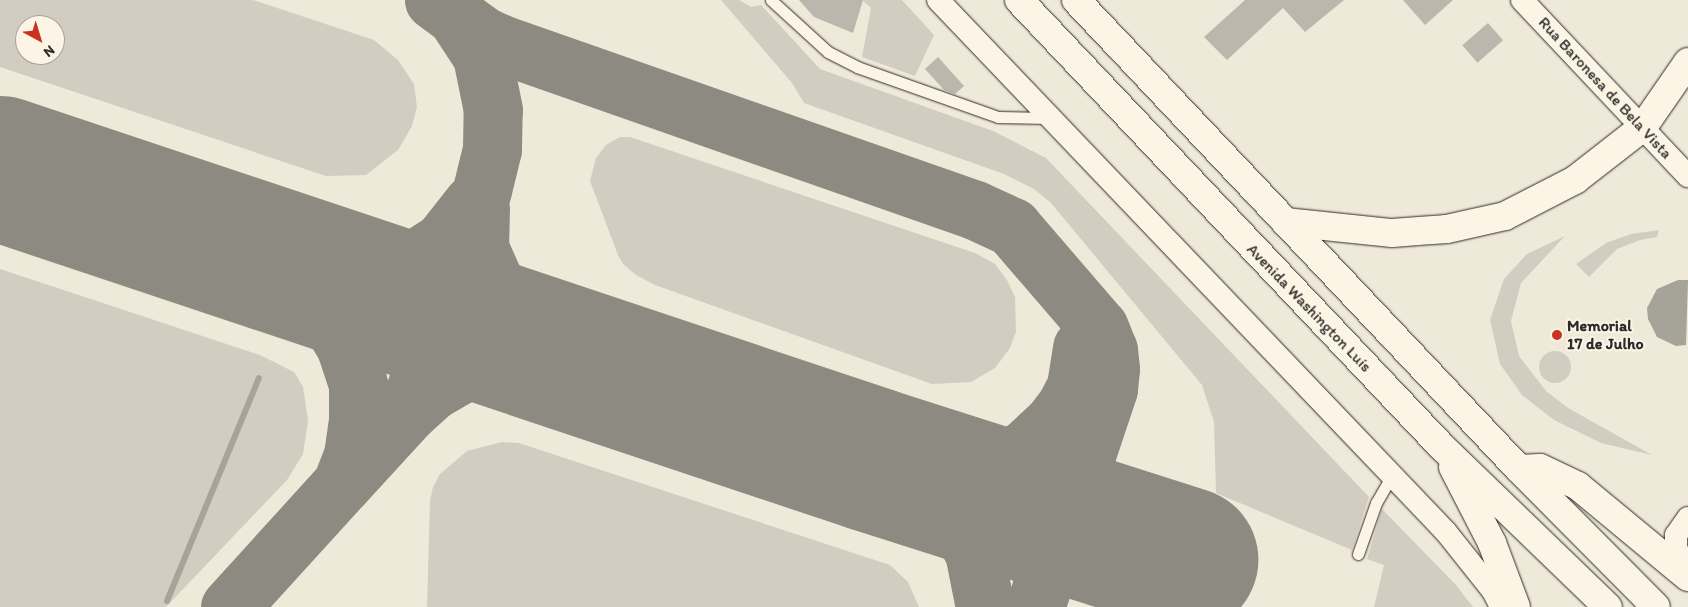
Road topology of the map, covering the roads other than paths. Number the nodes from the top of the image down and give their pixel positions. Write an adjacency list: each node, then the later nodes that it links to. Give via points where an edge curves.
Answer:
1 (771, 0): 7 (lane, via 828,52 857,67 998,117)
2 (938, 0): 7 (street)
3 (1019, 0): 11 (main road, Avenida Washington Luís)
4 (1076, 0): 10 (main road)
5 (1522, 0): 8 (street, Rua Baronesa de Bela Vista)
6 (1688, 62): 8 (main road)
7 (1051, 118): 13 (street)
8 (1643, 127): 9 (street, Rua Baronesa de Bela Vista); 10 (main road, via 1575,180 1505,216 1447,229 1392,232)
9 (1688, 176)
10 (1285, 222): 12 (main road)
11 (1441, 446): 18 (main road, via 1492,543); 19 (main road, Avenida Washington Luís)
12 (1519, 469): 16 (main road, via 1540,468 1578,486); 20 (main road)
13 (1391, 477): 15 (lane, via 1376,503); 17 (street, via 1451,539 1493,591)
14 (1688, 518): 16 (street, via 1676,535 1676,547)
15 (1358, 554)
16 (1688, 576)
17 (1501, 607)
18 (1516, 607)
19 (1608, 607)
20 (1656, 607)

